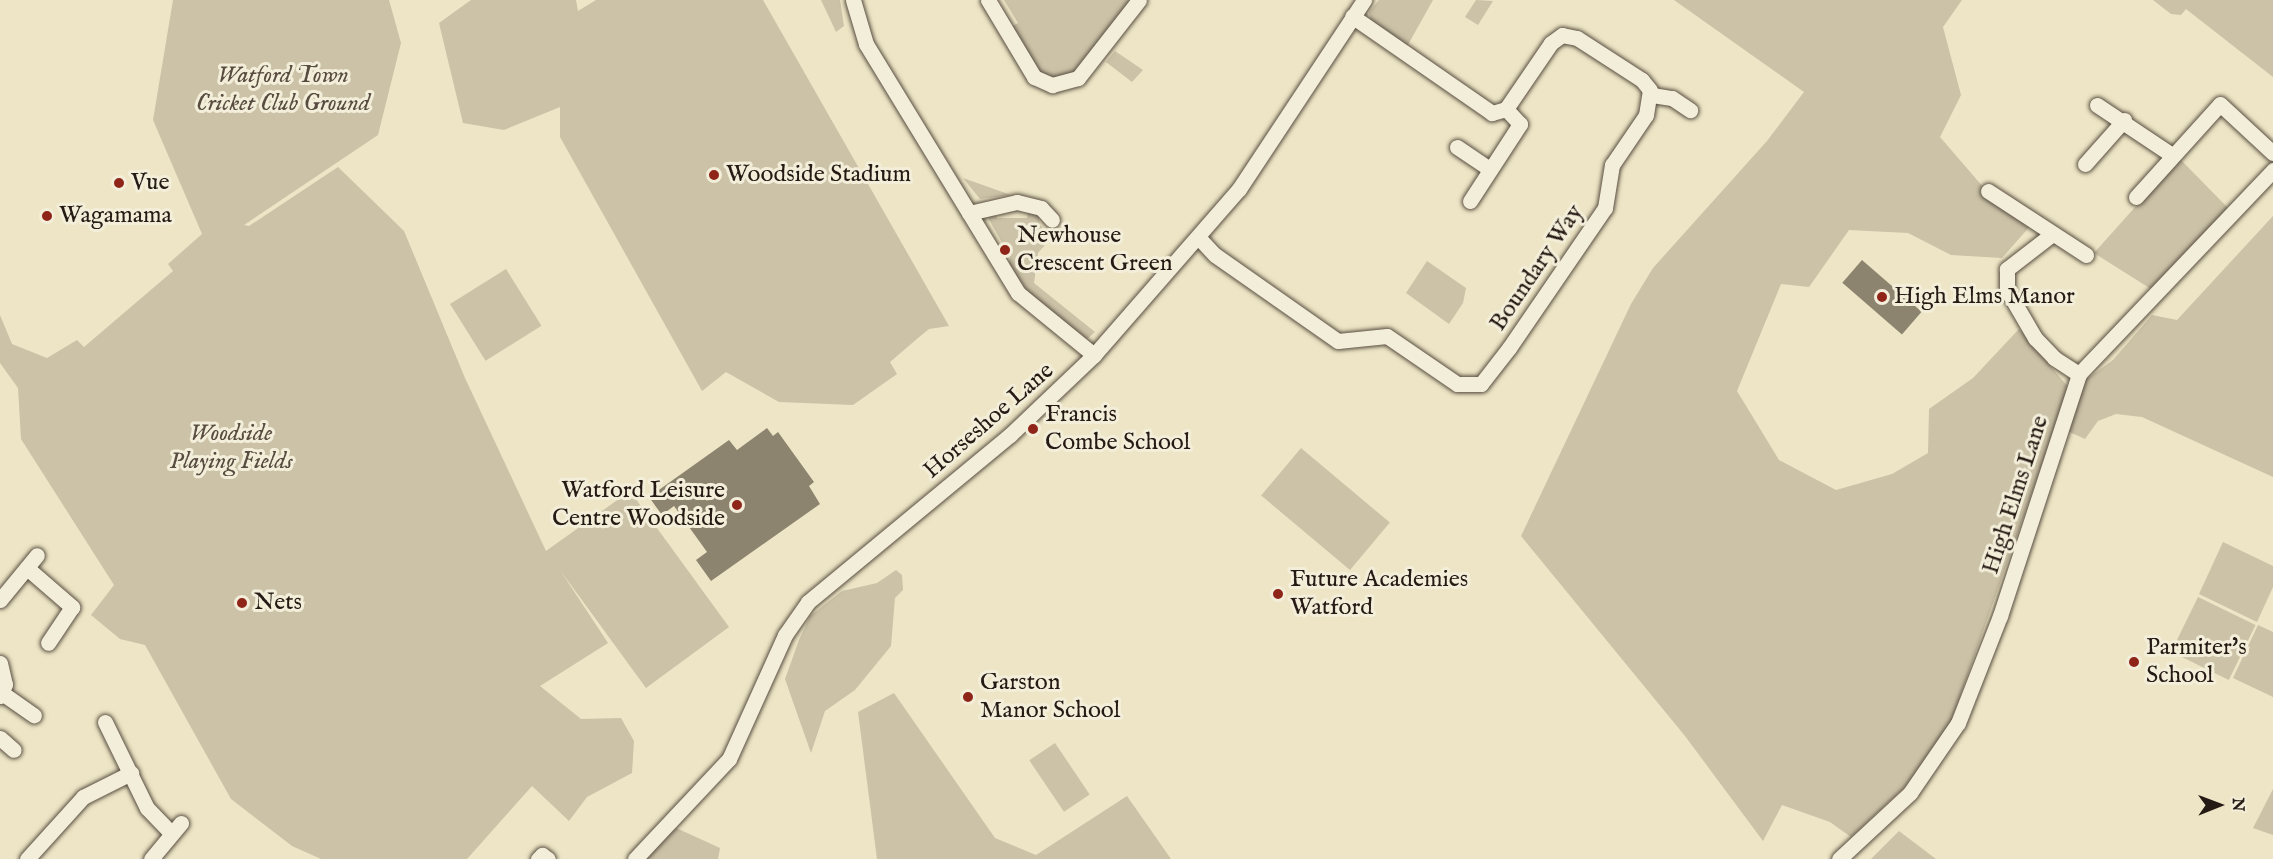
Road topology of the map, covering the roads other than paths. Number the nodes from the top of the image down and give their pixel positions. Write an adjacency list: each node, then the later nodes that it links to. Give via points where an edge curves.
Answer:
1 (853, 0): 20 (street, via 866,44)
2 (988, 0): 3 (street, via 1034,76 1052,85 1078,78)
3 (1139, 0)
4 (1364, 0): 5 (street, Horseshoe Lane)
5 (1352, 16): 8 (street, via 1481,109 1492,113); 23 (street, Horseshoe Lane, via 1239,189)
6 (1652, 95): 8 (street, via 1642,80 1577,38 1562,35 1551,43); 9 (street, via 1672,98); 23 (street, Boundary Way, via 1646,116 1611,165 1605,208 1481,384 1457,384 1387,336 1338,341 1221,260)
7 (2097, 105): 10 (street)
8 (1506, 109): 15 (street, via 1520,124)
9 (1690, 111)
10 (2124, 120): 13 (street); 14 (street)
11 (1457, 147): 15 (street)
12 (2273, 153): 13 (street, via 2220,104)
13 (2172, 155): 18 (street)
14 (2085, 164)
15 (1490, 169): 19 (street)
16 (2273, 170): 26 (street, High Elms Lane)
17 (1988, 192): 22 (street)
18 (2136, 197)
19 (1470, 201)
20 (969, 213): 21 (street, via 1017,202 1041,208); 25 (street, via 1018,293)
21 (1052, 220)
22 (2051, 235): 24 (street); 26 (street, via 2007,269 2007,290 2036,338 2054,358)
23 (1199, 238): 25 (street, Horseshoe Lane)
24 (2086, 255)
25 (1094, 355): 42 (street, Horseshoe Lane, via 1010,435 808,602 785,635 729,759)
26 (2079, 374): 43 (street, High Elms Lane, via 2000,616 1958,723 1910,793)
27 (37, 555): 28 (street)
28 (27, 568): 29 (street); 30 (street, via 72,607)
29 (0, 600)
30 (48, 643)
31 (0, 663): 32 (street, via 5,675)
32 (1, 694): 33 (street)
33 (34, 716)
34 (105, 722): 37 (street)
35 (0, 738): 36 (street)
36 (14, 750)
37 (131, 774): 38 (street, via 83,797); 39 (street, via 147,807 176,827)
38 (27, 859)
39 (151, 859)
40 (538, 859): 41 (street, via 542,855)
41 (548, 859)
42 (635, 859)
43 (1839, 859)

